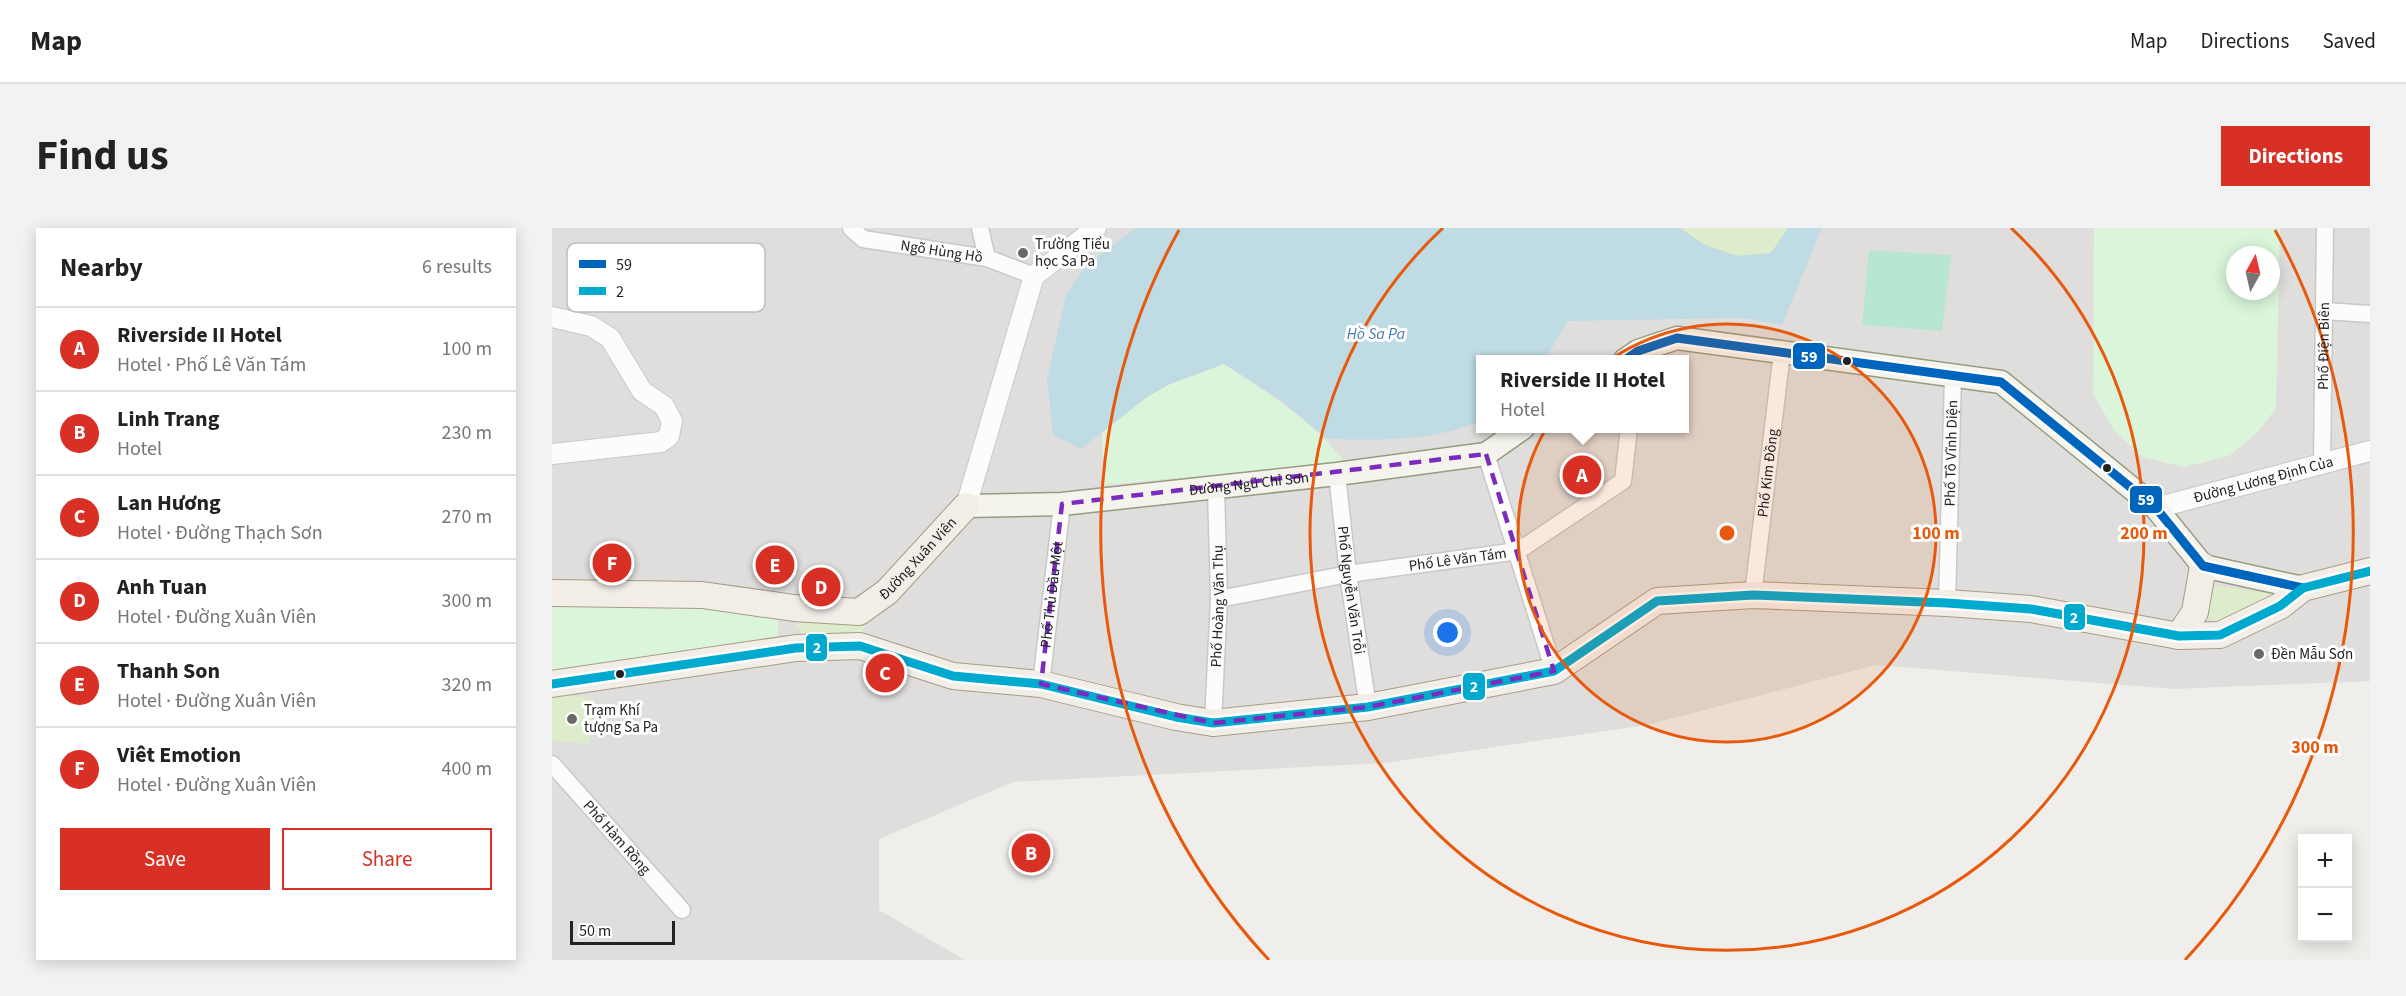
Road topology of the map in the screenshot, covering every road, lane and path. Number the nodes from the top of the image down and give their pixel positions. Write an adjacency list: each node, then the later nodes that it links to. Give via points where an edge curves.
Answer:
1 (851, 228): 5 (street, Ngõ Hùng Hồ, via 863,239)
2 (980, 228): 5 (street)
3 (1096, 228): 6 (street)
4 (2325, 228): 7 (street, Phố Điện Biên)
5 (987, 258): 6 (street, Ngõ Hùng Hồ)
6 (1034, 276): 22 (street, Đường Xuân Viên)
7 (2324, 311): 8 (street); 18 (street, Phố Điện Biên)
8 (2370, 314)
9 (552, 317): 16 (street, via 591,326 610,338 642,391 664,406 672,421 669,436 661,442)
10 (1782, 352): 11 (main road, via 1677,339); 12 (main road); 30 (street, Phố Kim Đồng)
11 (1638, 355)
12 (1953, 375): 23 (main road, via 2001,382); 32 (street, Phố Tô Vĩnh Diện)
13 (1517, 433): 17 (main road, Đường Ngũ Chỉ Sơn)
14 (1629, 433): 24 (street, Phố Lê Văn Tám, via 1623,481)
15 (2370, 451): 18 (street, Đường Lương Định Của)
16 (552, 454)
17 (1486, 454): 19 (main road, Đường Ngũ Chỉ Sơn); 24 (street)
18 (2322, 463): 23 (street, Đường Lương Định Của)
19 (1337, 474): 20 (main road, Đường Ngũ Chỉ Sơn); 27 (street, Phố Nguyễn Văn Trỗi)
20 (1216, 489): 21 (main road, Đường Ngũ Chỉ Sơn); 31 (street, Phố Hoàng Văn Thụ)
21 (1062, 504): 22 (main road, Đường Ngũ Chỉ Sơn); 38 (street, Phố Thủ Dầu Một)
22 (966, 506): 33 (main road, Đường Xuân Viên, via 887,592 859,612)
23 (2156, 508): 25 (main road)
24 (1518, 551): 27 (street, Phố Lê Văn Tám); 36 (street)
25 (2203, 566): 28 (main road); 34 (main road, via 2195,612)
26 (2370, 571): 28 (main road)
27 (1348, 574): 31 (street, Phố Lê Văn Tám); 39 (street, Phố Nguyễn Văn Trỗi)
28 (2303, 588): 34 (main road, via 2280,606 2220,635)
29 (552, 593): 33 (main road, Đường Xuân Viên, via 702,595)
30 (1753, 595): 32 (main road); 36 (main road, via 1657,601)
31 (1219, 599): 40 (street, Phố Hoàng Văn Thụ)
32 (1947, 603): 34 (main road, via 2031,609)
33 (794, 608): 35 (main road, via 786,629)
34 (2179, 636)
35 (796, 648): 37 (main road); 38 (main road, via 860,646 953,676)
36 (1554, 671): 39 (main road)
37 (552, 684)
38 (1041, 684): 40 (main road)
39 (1368, 707): 40 (main road)
40 (1213, 723)
41 (552, 764): 42 (street, Phố Hàm Rồng)
42 (682, 910)

